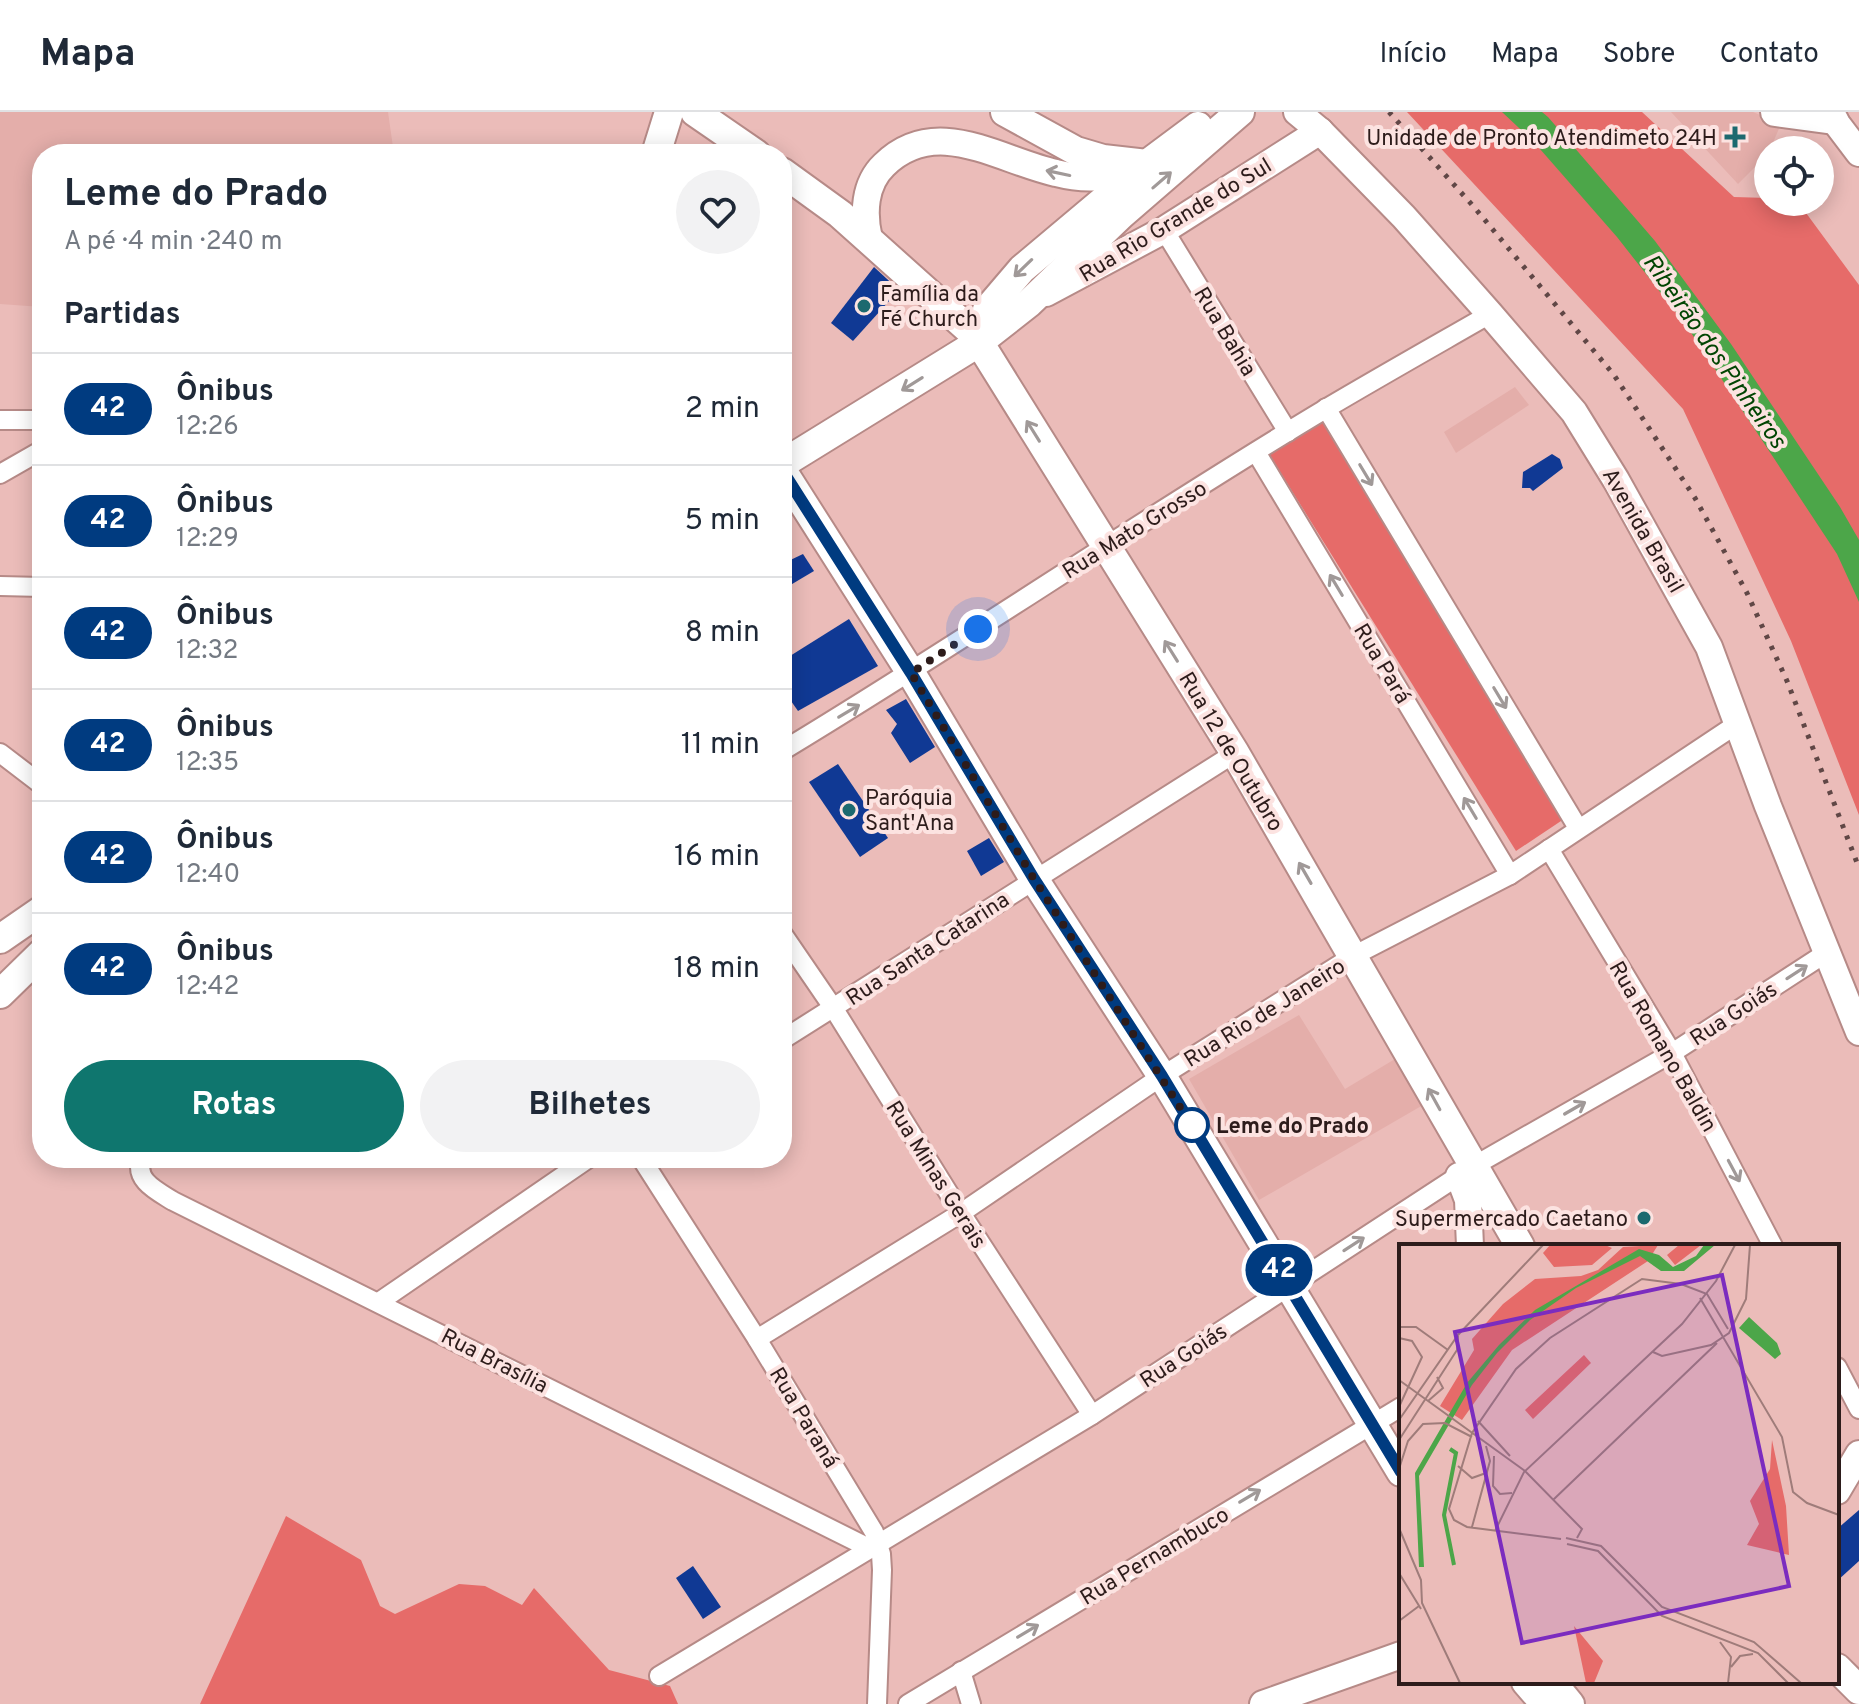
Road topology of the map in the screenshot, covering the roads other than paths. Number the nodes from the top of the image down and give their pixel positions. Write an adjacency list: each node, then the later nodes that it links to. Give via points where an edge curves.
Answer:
1 (669, 112): 10 (main road)
2 (695, 112): 11 (main road)
3 (1240, 112): 8 (main road)
4 (1297, 112): 9 (main road, Avenida Brasil)
5 (1775, 112): 7 (main road)
6 (1010, 113): 13 (main road, via 1076,151)
7 (1835, 115): 12 (main road)
8 (1198, 127): 13 (main road, Rua Rio Grande do Sul); 17 (main road, one-way to 8, via 1121,215)
9 (1320, 131): 15 (main road, Rua Rio Grande do Sul); 18 (main road, Avenida Brasil)
10 (659, 144)
11 (741, 144)
12 (1859, 153)
13 (1141, 168): 16 (main road, one-way to 16, via 1101,179 1083,178 952,141 930,141 908,147 879,170 866,203); 19 (main road, Rua Rio Grande do Sul, one-way to 19, via 993,300)
14 (792, 179): 16 (main road, Rua 12 de Outubro)
15 (1164, 230): 17 (main road, Rua Rio Grande do Sul); 23 (street, Rua Bahia)
16 (869, 239): 19 (main road, Rua 12 de Outubro)
17 (1029, 303): 19 (main road)
18 (1490, 314): 20 (street, Rua Mato Grosso); 33 (main road, Avenida Brasil, via 1574,412 1616,480 1709,647)
19 (978, 343): 26 (main road, one-way to 26); 29 (main road, Rua 12 de Outubro, one-way to 19)
20 (1326, 408): 23 (street, Rua Mato Grosso); 38 (street, one-way to 38)
21 (0, 420): 22 (street)
22 (32, 420)
23 (1288, 432): 24 (street, Rua Mato Grosso)
24 (1256, 452): 29 (street, Rua Mato Grosso); 40 (street, Rua Pará, one-way to 24)
25 (32, 456): 27 (street)
26 (792, 461)
27 (0, 474)
28 (792, 483): 32 (main road)
29 (1105, 547): 32 (street, Rua Mato Grosso); 36 (main road, Rua 12 de Outubro, one-way to 29)
30 (0, 586): 31 (street)
31 (32, 587)
32 (911, 673): 34 (street, Rua Mato Grosso, one-way to 32); 41 (main road)
33 (1737, 724): 38 (street, Rua Rio de Janeiro); 45 (main road, Avenida Brasil)
34 (792, 745)
35 (0, 753): 37 (street)
36 (1235, 753): 41 (street, Rua Santa Catarina); 46 (main road, Rua 12 de Outubro, one-way to 36)
37 (32, 777)
38 (1578, 828): 39 (street, Rua Rio de Janeiro)
39 (1549, 849): 40 (street, Rua Rio de Janeiro); 52 (street, Rua Romano Baldin)
40 (1510, 875): 46 (street, Rua Rio de Janeiro)
41 (1034, 879): 49 (street, Rua Santa Catarina); 53 (main road)
42 (32, 917): 43 (main road)
43 (0, 939)
44 (792, 948): 49 (street, Rua Minas Gerais)
45 (1826, 953): 50 (main road, Avenida Brasil); 52 (street, Rua Goiás, one-way to 45)
46 (1353, 956): 53 (street, Rua Rio de Janeiro); 57 (main road, Rua 12 de Outubro, one-way to 46)
47 (32, 963): 48 (main road)
48 (0, 994)
49 (834, 1009): 51 (street, Rua Santa Catarina); 58 (street, Rua Minas Gerais)
50 (1859, 1032)
51 (792, 1034)
52 (1672, 1053): 57 (street, Rua Goiás, one-way to 52); 63 (street, Rua Romano Baldin, one-way to 63)
53 (1162, 1076): 58 (street, Rua Rio de Janeiro); 64 (main road)
54 (140, 1168): 65 (street, Rua Brasília, via 149,1187)
55 (574, 1168): 65 (street)
56 (647, 1168): 66 (street, Rua Paraná)
57 (1466, 1171): 59 (main road, Rua 12 de Outubro); 60 (main road); 64 (street, Rua Goiás, one-way to 57)
58 (961, 1213): 66 (street, Rua Rio de Janeiro); 70 (street, Rua Minas Gerais)
59 (1502, 1216): 61 (main road); 62 (main road, Rua 12 de Outubro)
60 (1470, 1244)
61 (1481, 1244)
62 (1519, 1244)
63 (1772, 1244)
64 (1289, 1287): 70 (street, Rua Goiás); 71 (main road)
65 (379, 1302): 75 (street, Rua Brasília)
66 (757, 1339): 75 (street, Rua Paraná, via 866,1517)
67 (1853, 1381): 69 (street)
68 (1399, 1408): 71 (street, Rua Pernambuco)
69 (1859, 1409)
70 (1092, 1415): 75 (street, Rua Goiás)
71 (1370, 1424): 73 (main road); 78 (street, Rua Pernambuco, one-way to 71)
72 (1859, 1454): 74 (main road)
73 (1399, 1469)
74 (1839, 1488)
75 (874, 1546): 79 (street, Rua Goiás); 83 (street, Rua Paraná, via 882,1570)
76 (1399, 1656): 86 (main road)
77 (1839, 1670): 82 (main road)
78 (961, 1671): 84 (street, Rua Pernambuco); 85 (street)
79 (659, 1676)
80 (1528, 1684): 87 (main road)
81 (1555, 1684): 88 (main road)
82 (1859, 1690)
83 (877, 1704)
84 (908, 1704)
85 (971, 1704)
86 (1263, 1704)
87 (1545, 1704)
88 (1571, 1704)

